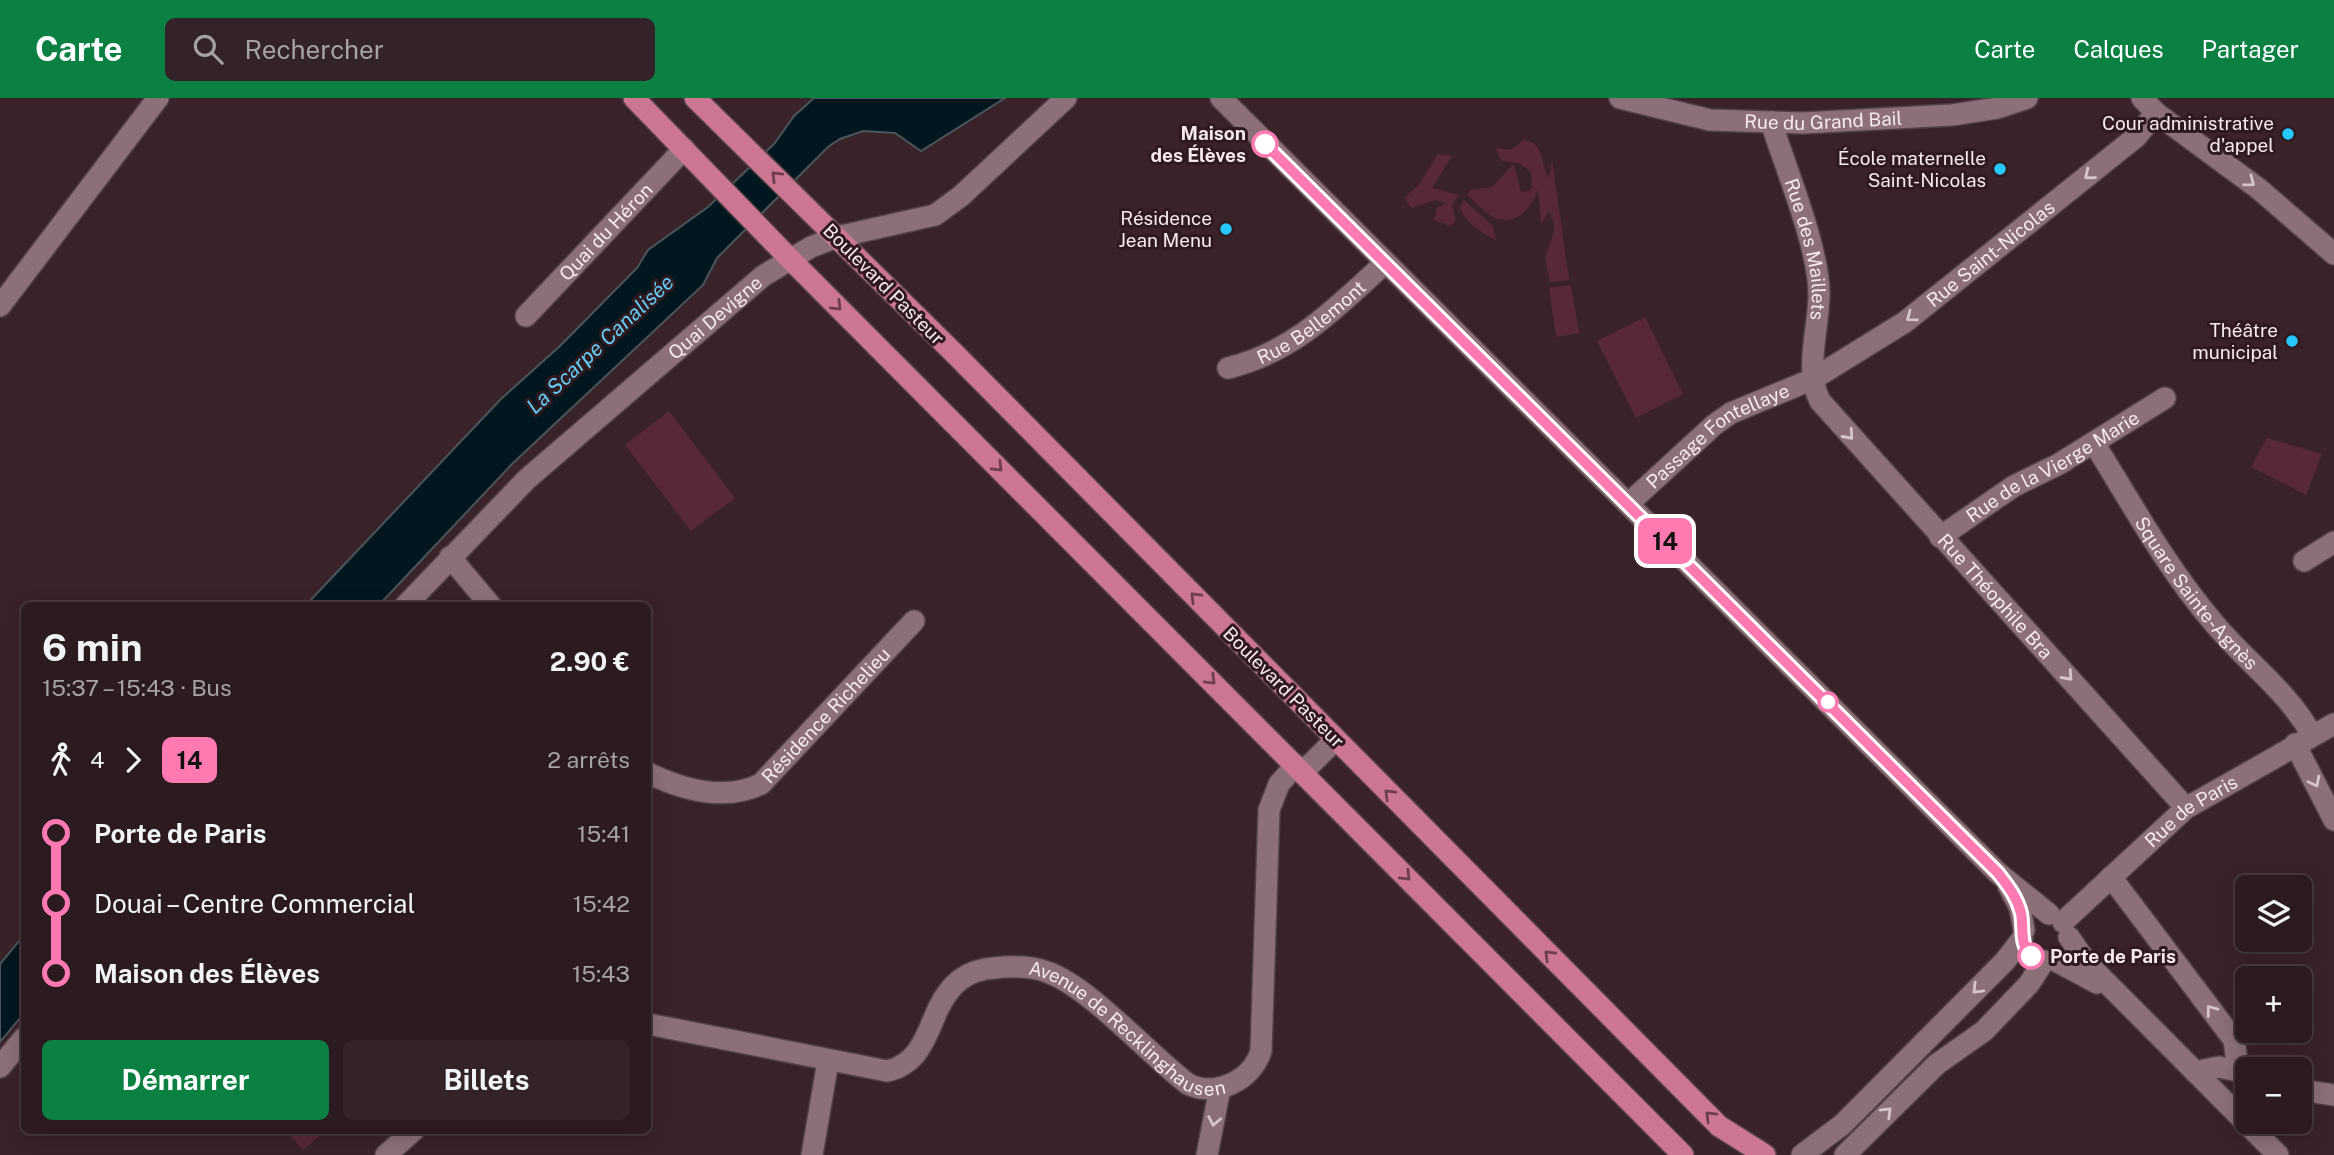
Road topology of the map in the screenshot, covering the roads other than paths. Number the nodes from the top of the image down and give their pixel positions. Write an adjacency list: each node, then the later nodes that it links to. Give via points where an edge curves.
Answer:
1 (158, 98): 16 (street)
2 (634, 98): 11 (main road)
3 (695, 98): 12 (main road, Boulevard Pasteur, one-way to 3)
4 (1066, 98): 12 (street, Quai Devigne, via 948,207 920,220)
5 (1221, 98): 15 (street)
6 (1620, 98): 10 (street, Rue du Grand Bail, via 1696,117)
7 (2027, 98): 9 (street, Rue du Grand Bail, via 1979,111)
8 (2149, 105): 13 (street, one-way to 13, via 2259,189); 19 (street, Rue Saint-Nicolas, one-way to 19, via 2136,137 1920,310)
9 (1937, 107): 10 (street, Rue du Grand Bail)
10 (1771, 122): 19 (street, Rue des Maillets, via 1817,271)
11 (684, 149): 14 (main road); 17 (street, Quai du Héron)
12 (837, 237): 14 (street, Quai Devigne); 32 (main road, Boulevard Pasteur, one-way to 12)
13 (2334, 254)
14 (789, 258): 25 (street, Quai Devigne, via 690,336 554,455); 33 (main road, one-way to 33)
15 (1385, 262): 18 (street, Rue Bellemont, via 1293,342 1260,359); 22 (street)
16 (0, 306)
17 (526, 316)
18 (1228, 368)
19 (1813, 379): 22 (street, Passage Fontellaye, via 1723,419); 23 (street, Rue Théophile Bra, one-way to 23, via 1827,411)
20 (2165, 398): 21 (street, Rue de la Vierge Marie)
21 (2094, 443): 23 (street, Rue de la Vierge Marie, via 2014,486); 31 (street, Square Sainte-Agnès, via 2169,564 2213,623 2298,710)
22 (1628, 504): 37 (street)
23 (1940, 537): 35 (street, Rue Théophile Bra, one-way to 35)
24 (2334, 542): 26 (street)
25 (450, 557): 27 (street, Quai Devigne); 28 (street)
26 (2304, 561)
27 (409, 602)
28 (488, 602)
29 (914, 621): 34 (street, Résidence Richelieu, via 761,783 735,793 711,794)
30 (2334, 724): 31 (street, Rue de Paris)
31 (2303, 739): 35 (street, Rue de Paris); 36 (street, Square Sainte-Agnès, one-way to 36)
32 (1335, 740): 33 (street, Avenue de Recklinghausen); 58 (main road, Boulevard Pasteur, one-way to 32, via 1719,1126)
33 (1299, 769): 50 (street, Avenue de Recklinghausen, via 1279,784 1269,810 1261,1051 1254,1067); 57 (main road, one-way to 57)
34 (651, 774)
35 (2186, 808): 38 (street, Rue de Paris)
36 (2334, 820)
37 (1998, 873): 39 (street); 40 (street, via 2015,896)
38 (2111, 877): 39 (street, Rue de Paris); 45 (street, one-way to 38, via 2234,1040)
39 (2060, 924): 40 (street, via 2033,918); 41 (street, via 2064,952); 42 (street, via 2082,958)
40 (2023, 935): 41 (street, via 2031,956); 59 (street, one-way to 59, via 2005,961 1843,1124)
41 (2050, 961): 42 (street); 60 (street, one-way to 41, via 1937,1064 1984,1031)
42 (2119, 997): 49 (street)
43 (651, 1025): 46 (street, Avenue de Recklinghausen)
44 (21, 1042): 47 (street)
45 (2238, 1057)
46 (828, 1061): 50 (street, Avenue de Recklinghausen, via 887,1071 906,1065 955,983 975,971 1022,967 1068,982 1188,1084 1204,1090); 55 (street)
47 (0, 1067)
48 (2235, 1071): 49 (street)
49 (2194, 1072): 61 (street)
50 (1220, 1088): 56 (street, one-way to 56)
51 (2312, 1092): 52 (street)
52 (2334, 1095)
53 (410, 1134): 54 (street)
54 (386, 1155)
55 (812, 1155)
56 (1207, 1155)
57 (1683, 1155)
58 (1765, 1155)
59 (1802, 1155)
60 (1844, 1155)
61 (2278, 1155)

